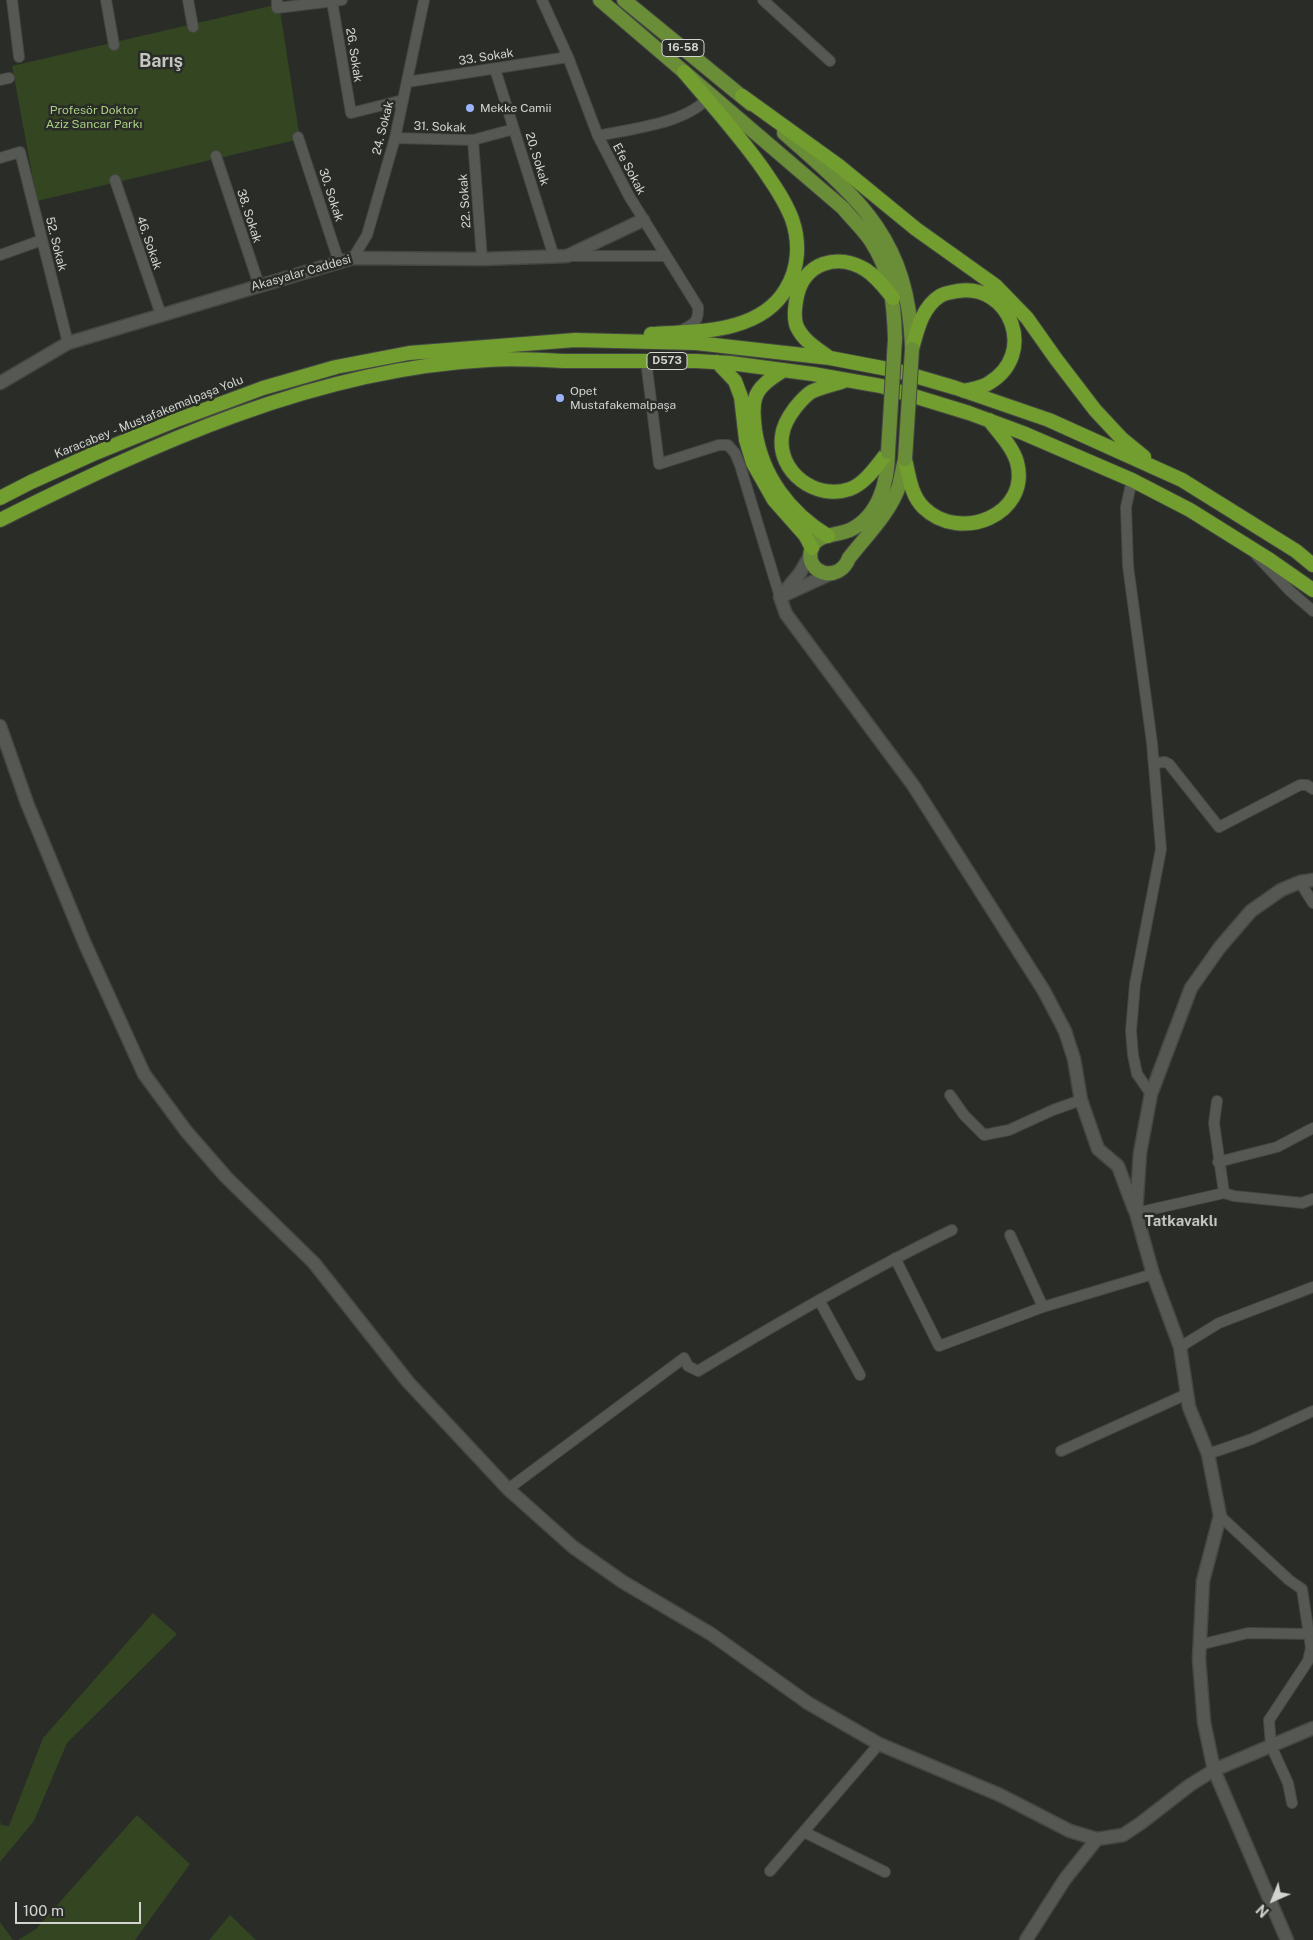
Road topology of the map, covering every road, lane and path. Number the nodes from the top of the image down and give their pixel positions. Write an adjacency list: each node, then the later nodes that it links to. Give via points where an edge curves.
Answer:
1 (12, 0): 13 (street)
2 (106, 0): 12 (street)
3 (188, 0): 11 (street)
4 (424, 0): 18 (street, 24. Sokak)
5 (542, 0): 14 (street, Efe Sokak)
6 (600, 0): 17 (main road, 16-58)
7 (624, 0): 19 (main road, 16-58)
8 (763, 0): 15 (street)
9 (337, 1): 10 (street); 21 (street, 26. Sokak, via 350,113)
10 (277, 4)
11 (193, 27)
12 (114, 45)
13 (19, 57)
14 (568, 57): 16 (street, 33. Sokak); 23 (street, Efe Sokak)
15 (830, 61)
16 (495, 69): 18 (street, 33. Sokak); 22 (street, 20. Sokak)
17 (684, 72): 20 (highway)
18 (407, 82): 21 (street, 24. Sokak)
19 (742, 96): 45 (main road, via 841,183 864,207 882,233 897,263 906,292); 56 (highway, via 996,286 1027,318 1095,410 1122,439)
20 (709, 97): 23 (street, via 693,111 676,119); 40 (main road, via 843,208 871,240 885,267); 42 (highway, via 778,191 792,219 797,254 790,283 769,309 736,325)
21 (403, 100): 25 (street, 24. Sokak)
22 (514, 129): 26 (street, 31. Sokak); 35 (street, 20. Sokak)
23 (598, 136): 30 (street, Efe Sokak)
24 (298, 137): 38 (street, 30. Sokak)
25 (395, 138): 26 (street, 31. Sokak); 36 (street, 24. Sokak, via 367,235)
26 (473, 140): 37 (street, 22. Sokak)
27 (216, 156): 39 (street, 38. Sokak)
28 (0, 158): 31 (street, 52. Sokak, via 20,152)
29 (115, 180): 41 (street, 46. Sokak)
30 (643, 220): 33 (street, Akasyalar Caddesi); 34 (street, Efe Sokak)
31 (42, 240): 32 (street); 44 (street, 52. Sokak)
32 (0, 255)
33 (568, 256): 34 (street); 35 (street, Akasyalar Caddesi)
34 (665, 256): 42 (street, Efe Sokak, via 698,307 696,322)
35 (554, 257): 37 (street, Akasyalar Caddesi)
36 (353, 258): 37 (street, Akasyalar Caddesi); 38 (street, Akasyalar Caddesi)
37 (482, 259)
38 (339, 262): 39 (street, Akasyalar Caddesi)
39 (259, 284): 41 (street, Akasyalar Caddesi)
40 (892, 298): 46 (highway, via 878,279 848,263 818,265 806,274 796,298 796,326 809,342); 54 (main road, bridge, via 896,339)
41 (160, 315): 44 (street, Akasyalar Caddesi)
42 (679, 332): 43 (highway)
43 (576, 340): 46 (highway, Karacabey - Mustafakemalpaşa Yolu / D573, via 696,343); 58 (highway, Karacabey - Mustafakemalpaşa Yolu / D573, via 409,353 336,367 263,388 174,421 84,458)
44 (68, 343): 51 (street, Akasyalar Caddesi)
45 (912, 350): 52 (highway, via 919,326 938,297 974,290 990,297 1008,314 1013,327 1015,343 1012,358 1002,374 988,384); 55 (main road, bridge)
46 (830, 358): 52 (highway, Karacabey - Mustafakemalpaşa Yolu / D573, via 898,371)
47 (646, 361): 48 (highway, D573); 59 (highway, D573, via 489,360 420,367 353,380 241,412 139,453); 67 (street, via 659,464 728,445 740,465)
48 (717, 362): 49 (highway, D573); 62 (highway, via 734,381 741,397 746,440 753,463 774,500 805,535)
49 (784, 370): 50 (highway, D573); 60 (highway, via 762,387 755,398 758,446 764,467 778,491 806,521)
50 (845, 380): 53 (highway, D573, via 881,386); 54 (highway, via 811,392 787,418 782,436 783,453 790,470 804,483 818,490 833,492 862,483)
51 (0, 383)
52 (964, 391): 56 (highway, Karacabey - Mustafakemalpaşa Yolu / D573, via 1049,420)
53 (988, 420): 55 (highway, via 1007,442 1017,461 1019,478 1016,492 997,515 969,524 938,519 923,507 913,491); 57 (highway, D573)
54 (888, 452): 60 (main road, via 883,493 872,511 852,529)
55 (905, 459): 63 (main road, via 898,487 889,505)
56 (1158, 469): 64 (highway, Karacabey - Mustafakemalpaşa Yolu / D573, via 1182,480)
57 (1132, 480): 61 (highway, D573, via 1190,510); 70 (street, via 1126,507 1128,566)
58 (0, 498)
59 (0, 520)
60 (829, 536): 62 (main road, via 819,539); 63 (main road, via 842,540)
61 (1250, 547): 66 (highway, D573); 68 (street)
62 (811, 551): 65 (main road, via 818,570); 67 (street, via 800,573)
63 (848, 558): 65 (main road, via 842,569)
64 (1313, 565)
65 (830, 574): 67 (street)
66 (1313, 590)
67 (780, 597): 76 (street, via 786,614 913,785 1044,991 1065,1031)
68 (1313, 611)
69 (0, 726): 96 (street, via 27,803 85,944 144,1074 186,1131 226,1177 314,1264 408,1382)
70 (1154, 763): 71 (street, via 1163,761 1169,764 1219,826 1300,785); 74 (street, via 1162,849 1135,984 1131,1030 1137,1074)
71 (1313, 789)
72 (1307, 881): 73 (street); 74 (street, via 1281,890 1251,911 1220,947 1191,988)
73 (1313, 903)
74 (1151, 1094): 82 (street, via 1140,1153)
75 (950, 1095): 76 (street, via 984,1135 1009,1130)
76 (1081, 1100): 82 (street, via 1098,1149 1118,1166)
77 (1217, 1101): 79 (street, via 1214,1123)
78 (1313, 1128): 79 (street, via 1277,1147)
79 (1218, 1162): 80 (street)
80 (1224, 1193): 81 (street, via 1302,1203); 82 (street)
81 (1313, 1199)
82 (1136, 1213): 86 (street)
83 (952, 1230): 85 (street)
84 (1010, 1235): 89 (street)
85 (895, 1258): 88 (street); 89 (street, via 939,1346)
86 (1154, 1274): 89 (street); 90 (street)
87 (1313, 1287): 90 (street, via 1219,1322)
88 (818, 1300): 91 (street); 96 (street, via 698,1371 688,1366 684,1358)
89 (1043, 1307)
90 (1180, 1347): 92 (street)
91 (860, 1375)
92 (1187, 1394): 94 (street); 95 (street, via 1189,1408)
93 (1313, 1411): 95 (street, via 1252,1439)
94 (1061, 1451)
95 (1208, 1454): 97 (street)
96 (508, 1489): 103 (street, via 573,1547 623,1582 711,1634 808,1703)
97 (1220, 1516): 99 (street); 101 (street, via 1202,1582)
98 (1313, 1586): 99 (street)
99 (1302, 1589): 100 (street)
100 (1309, 1634): 101 (street, via 1248,1633); 104 (street, via 1311,1648 1308,1661 1269,1720)
101 (1199, 1645): 105 (street, via 1204,1722)
102 (1313, 1728): 104 (street)
103 (879, 1744): 107 (street); 108 (street, via 1000,1795 1070,1830)
104 (1271, 1746): 105 (street); 106 (street, via 1288,1783)
105 (1214, 1770): 108 (street, via 1123,1836); 112 (street)
106 (1292, 1803)
107 (804, 1832): 109 (street); 110 (street)
108 (1097, 1839): 111 (street, via 1065,1879)
109 (770, 1871)
110 (886, 1872)
111 (1026, 1940)
112 (1287, 1940)

